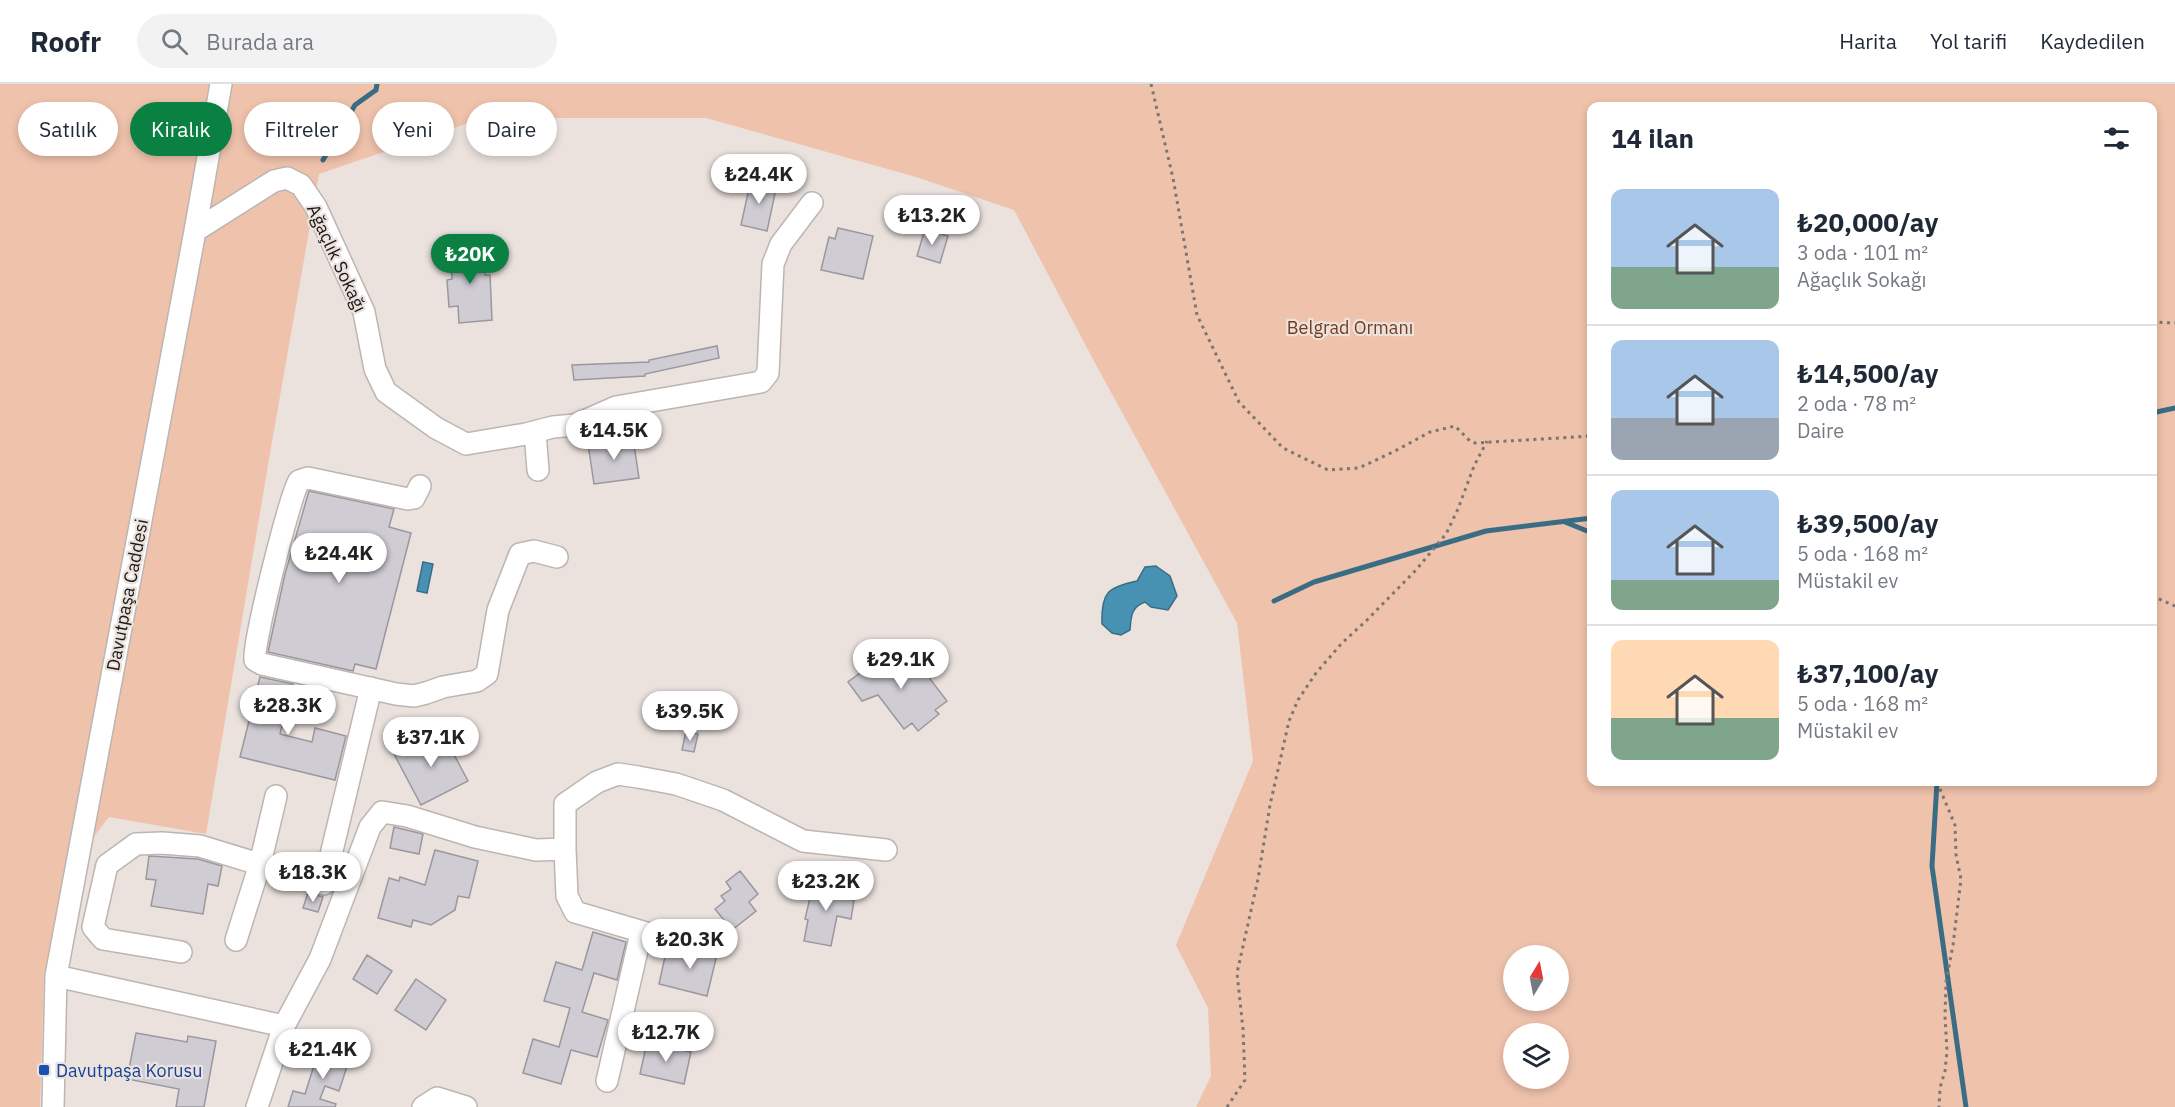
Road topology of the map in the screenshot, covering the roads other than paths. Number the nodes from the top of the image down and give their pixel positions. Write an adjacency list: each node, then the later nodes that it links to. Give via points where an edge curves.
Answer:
1 (221, 84): 3 (street, Davutpaşa Caddesi)
2 (812, 203): 4 (street, via 781,244 773,264 768,373 761,382 616,407 575,425)
3 (195, 231): 4 (street, Ağaçlık Sokağı, via 274,181 287,178 302,185 364,312 375,369 386,392 466,444); 17 (street, Davutpaşa Caddesi)
4 (526, 433): 5 (street)
5 (538, 470)
6 (420, 486): 8 (street, via 414,498 408,499 308,478 299,481 257,638 255,660 262,664)
7 (556, 557): 8 (street, via 534,551 520,554 498,610 484,678 414,696)
8 (371, 688): 12 (street, via 324,884)
9 (276, 796): 12 (street)
10 (565, 849): 11 (street, via 565,804 597,782 618,774 676,784 723,800 803,841); 13 (street, via 567,896 574,912); 18 (street, via 536,850 382,812 370,827 320,958)
11 (886, 850)
12 (260, 864): 14 (street); 16 (street, via 200,846 162,843 136,844 107,865 93,927 103,939)
13 (641, 933): 15 (street); 19 (street)
14 (236, 940)
15 (684, 944)
16 (181, 952)
17 (56, 976): 18 (street); 20 (street, Davutpaşa Caddesi)
18 (284, 1026): 21 (street)
19 (607, 1080)
20 (54, 1107)
21 (256, 1107)
22 (423, 1107): 23 (street, via 437,1098)
23 (466, 1107)

